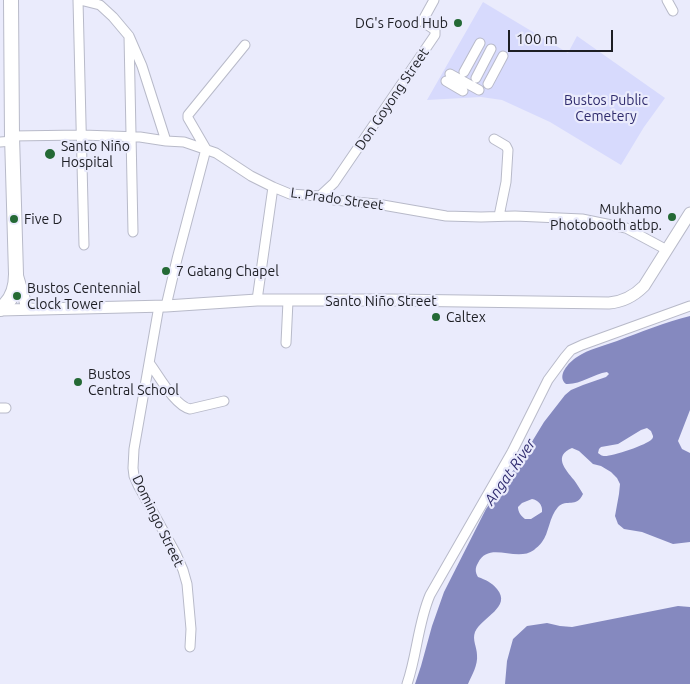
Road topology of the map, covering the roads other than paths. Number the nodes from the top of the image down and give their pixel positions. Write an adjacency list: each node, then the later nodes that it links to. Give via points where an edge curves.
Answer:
1 (11, 0): 19 (main road)
2 (79, 0): 6 (street, via 100,5 114,16); 16 (street)
3 (434, 0): 23 (street, Don Goyong Street, via 423,22 435,30 435,35 334,183)
4 (667, 0): 5 (street)
5 (673, 11)
6 (129, 36): 17 (street); 20 (street)
7 (480, 43): 11 (street)
8 (245, 45): 21 (street, via 188,115)
9 (491, 49): 12 (street)
10 (504, 56): 13 (street)
11 (464, 72)
12 (476, 78)
13 (488, 84)
14 (463, 90): 15 (street, via 448,77)
15 (479, 90)
16 (82, 135): 17 (street, L. Prado Street); 19 (street, L. Prado Street); 27 (street)
17 (132, 137): 20 (street, L. Prado Street); 26 (street)
18 (494, 139): 24 (street, via 508,150)
19 (8, 140): 29 (main road)
20 (166, 141): 21 (street, L. Prado Street, via 184,142)
21 (206, 149): 22 (street, L. Prado Street); 32 (street, Domingo Street)
22 (272, 188): 23 (street, L. Prado Street, via 290,194); 30 (street)
23 (320, 196): 24 (street, L. Prado Street, via 446,216)
24 (499, 216): 28 (street, L. Prado Street, via 582,219 626,228)
25 (688, 220): 28 (street, Santo Niño Street)
26 (133, 232)
27 (84, 245)
28 (667, 250): 31 (street, Santo Niño Street, via 637,293 609,304)
29 (16, 274): 34 (street); 35 (main road, via 12,294)
30 (257, 300): 31 (street, Santo Niño Street); 32 (street, Santo Niño Street)
31 (288, 301): 36 (street)
32 (163, 306): 34 (street, Santo Niño Street); 37 (street, Domingo Street)
33 (690, 306): 40 (street, via 582,345 571,350 559,363 430,595)
34 (27, 308): 35 (street, Santo Niño Street)
35 (0, 309)
36 (286, 343)
37 (150, 364): 38 (street, via 185,408); 39 (street, Domingo Street, via 134,449 134,476 176,554 188,584)
38 (224, 401)
39 (190, 647)
40 (407, 684)

